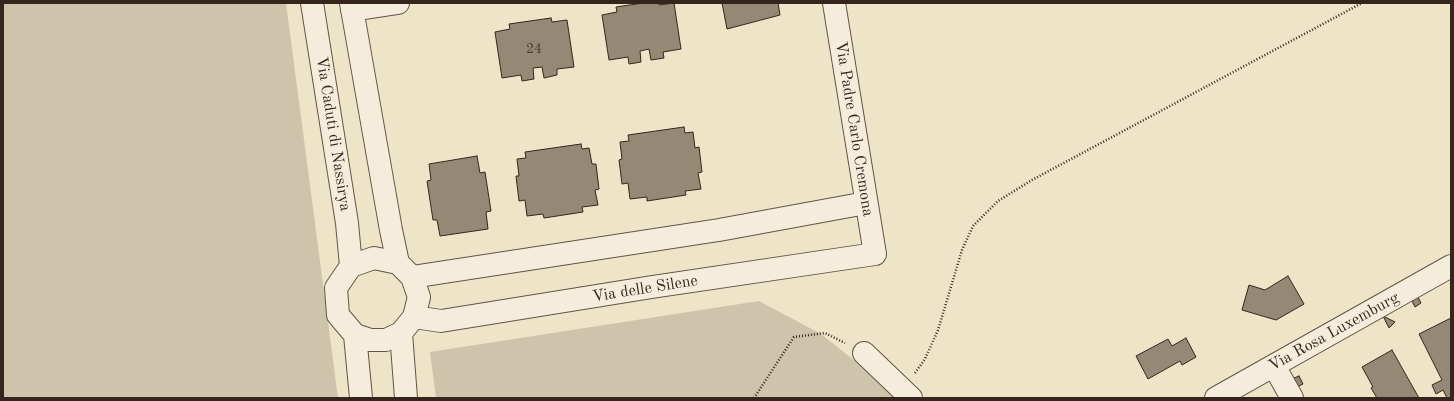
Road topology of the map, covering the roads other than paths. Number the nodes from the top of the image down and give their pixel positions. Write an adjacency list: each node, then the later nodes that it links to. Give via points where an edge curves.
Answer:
1 (312, 3): 7 (street, Via Caduti di Nassirya, via 347,223)
2 (398, 3): 4 (street)
3 (834, 3): 5 (street, Via Padre Carlo Cremona)
4 (351, 7): 9 (street, via 391,230)
5 (866, 203): 6 (street, Via Padre Carlo Cremona); 9 (street, via 719,230)
6 (875, 254): 10 (street, Via delle Silene)
7 (351, 266): 9 (street, via 374,258); 11 (street, via 336,288 337,308 338,315)
8 (1451, 266): 13 (street, Via Rosa Luxemburg)
9 (405, 270): 10 (street, via 419,297)
10 (408, 325): 11 (street, via 386,340 370,340); 16 (street)
11 (355, 335): 15 (street)
12 (864, 353): 14 (street)
13 (1274, 366): 17 (street, Via Rosa Luxemburg); 18 (street)
14 (907, 394)
15 (361, 398)
16 (406, 398)
17 (1216, 398)
18 (1292, 398)

